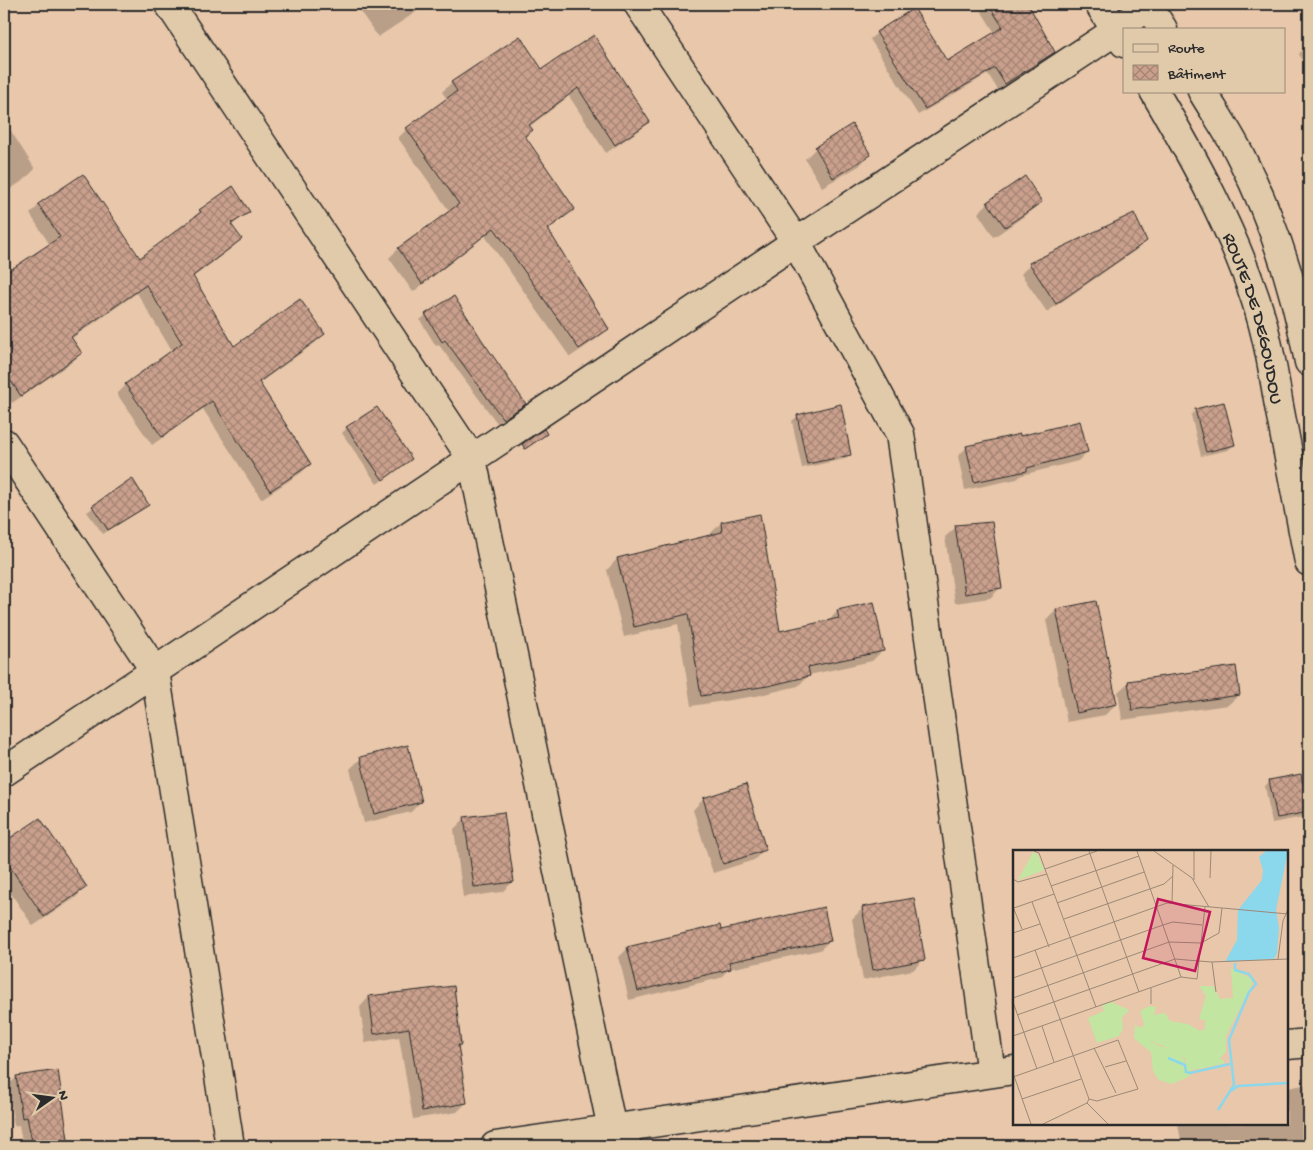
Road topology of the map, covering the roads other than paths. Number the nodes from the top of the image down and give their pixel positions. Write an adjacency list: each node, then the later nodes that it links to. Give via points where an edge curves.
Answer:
1 (168, 4): 14 (street)
2 (638, 4): 10 (street)
3 (1099, 4): 7 (street)
4 (1148, 4): 5 (street); 6 (street)
5 (1127, 28)
6 (1162, 28)
7 (1120, 36): 10 (street)
8 (1155, 92): 15 (street, ROUTE DE DEGOUDOU, via 1211,194 1256,300 1269,349)
9 (1203, 92): 11 (street, via 1241,156 1262,204)
10 (796, 242): 14 (street); 20 (street, via 900,434)
11 (1306, 329): 12 (street)
12 (1309, 362)
13 (4, 443): 16 (street)
14 (472, 459): 16 (street); 21 (street)
15 (1309, 562)
16 (155, 671): 17 (street); 22 (street)
17 (4, 772)
18 (1309, 1043): 19 (street)
19 (1288, 1045)
20 (1003, 1072): 21 (street)
21 (620, 1138): 23 (street)
22 (230, 1146)
23 (495, 1146)

